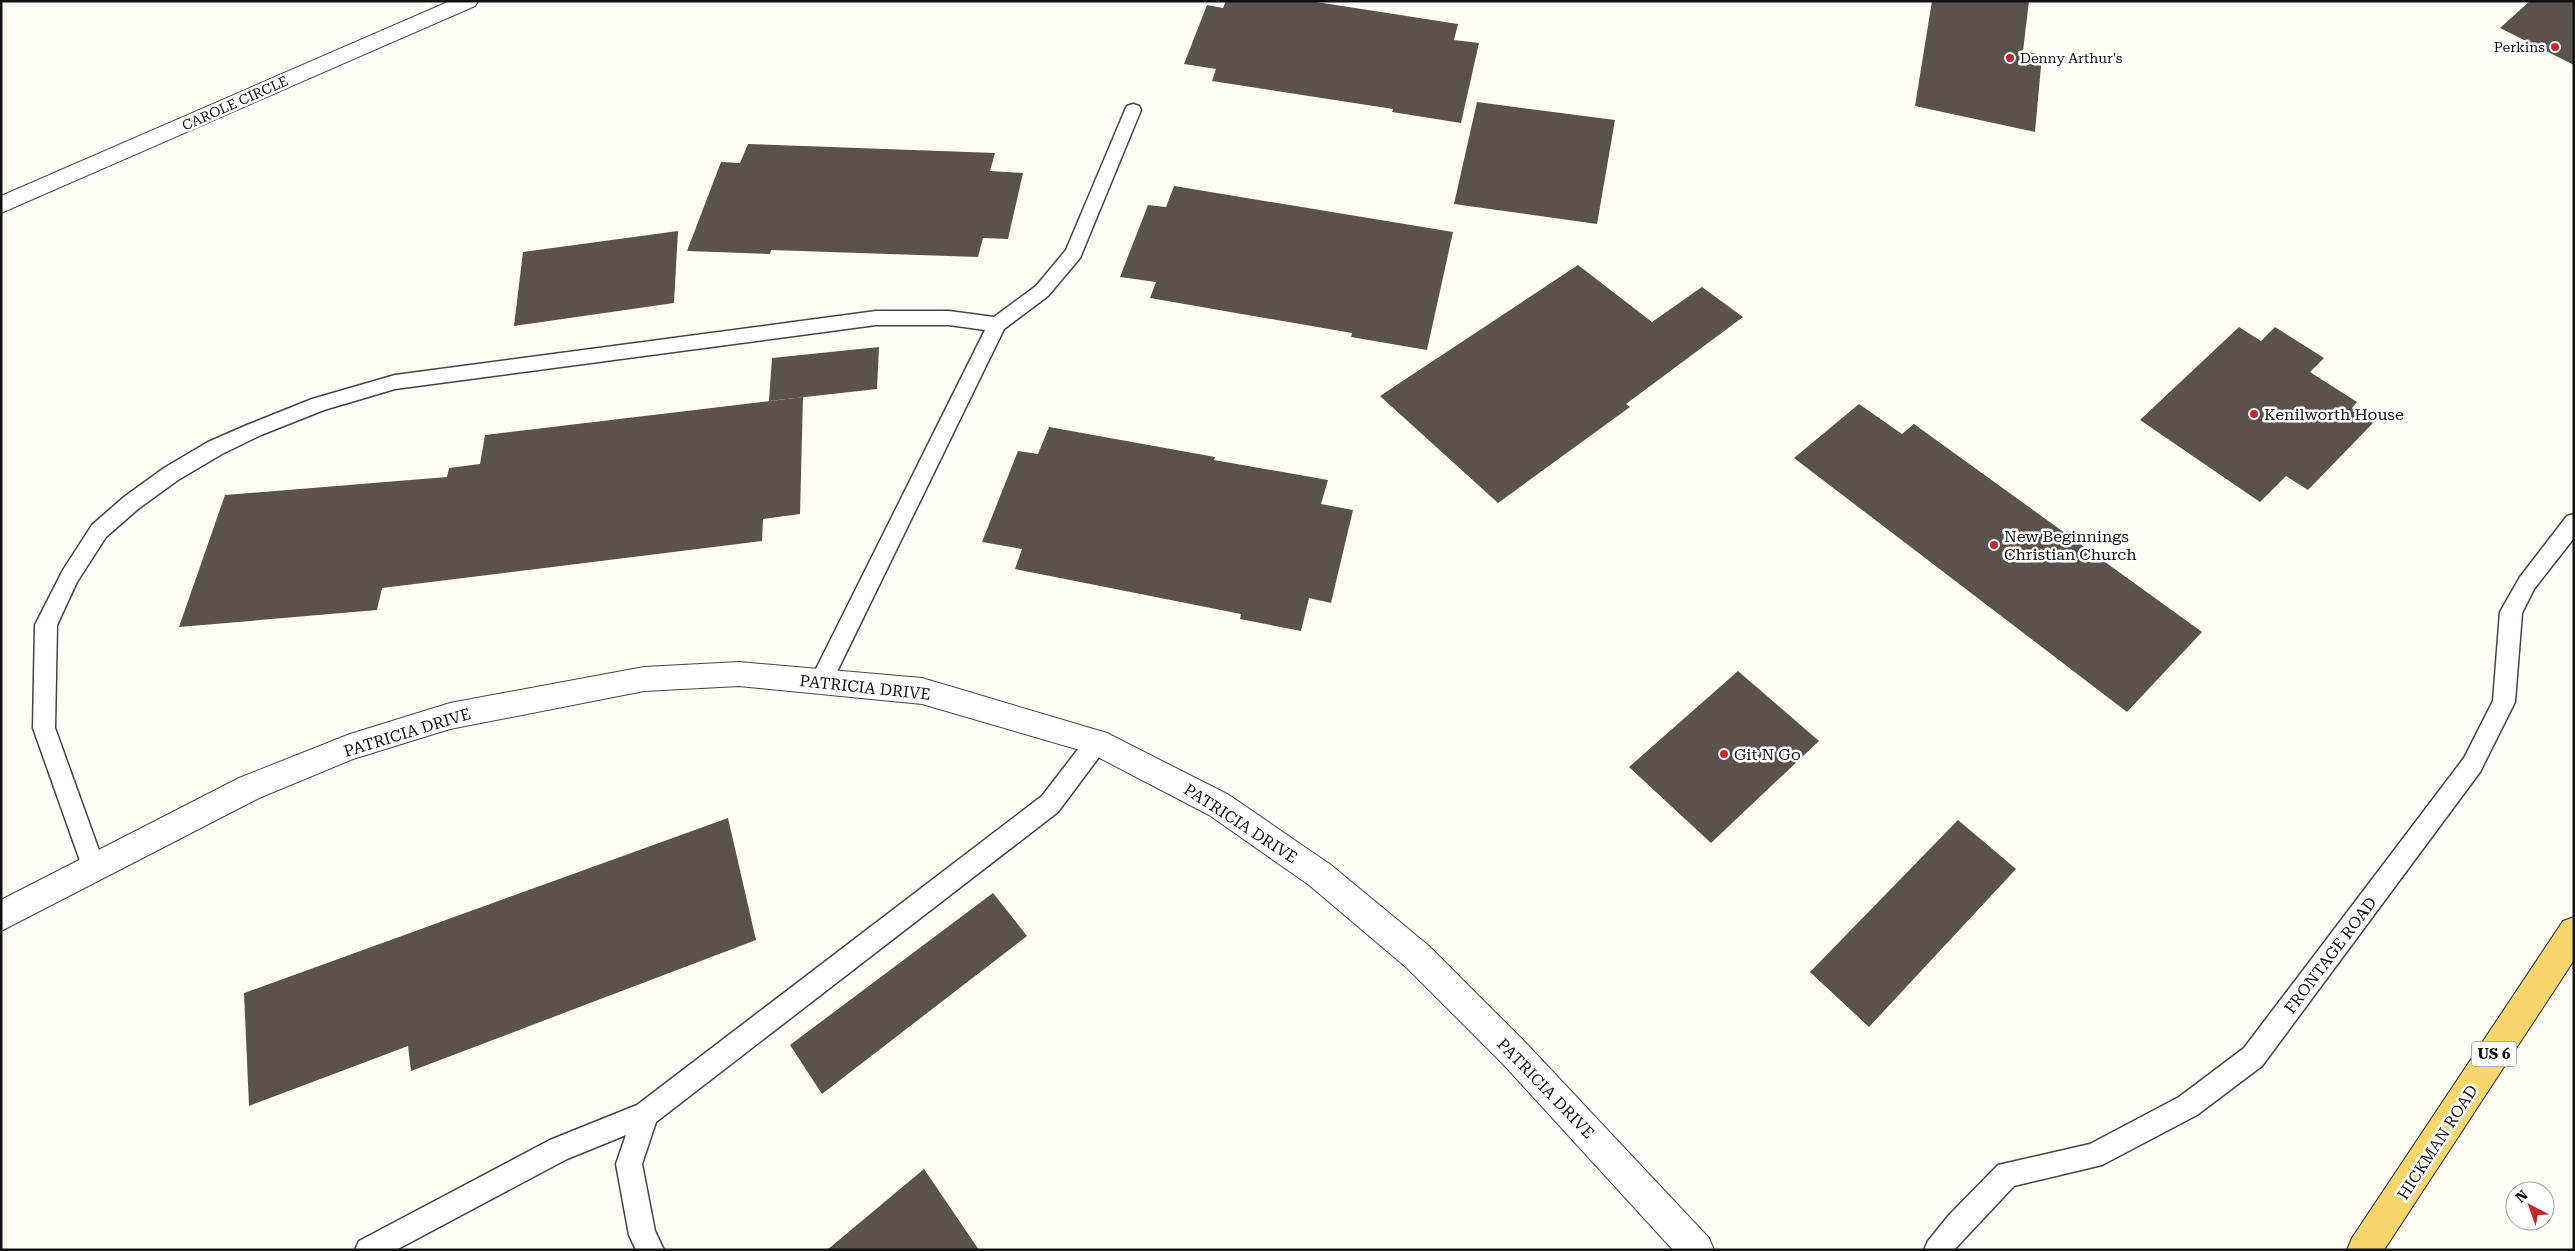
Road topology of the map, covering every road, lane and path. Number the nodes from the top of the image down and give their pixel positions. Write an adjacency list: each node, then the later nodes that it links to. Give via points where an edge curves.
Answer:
1 (468, 1): 3 (street, CAROLE CIRCLE)
2 (1133, 110): 4 (lane, via 1074,253 1042,291)
3 (1, 206)
4 (997, 324): 6 (lane); 8 (lane, via 949,318 876,318 395,382 319,404 254,430 171,474 99,531 70,576 46,625 44,728)
5 (2574, 522): 15 (lane, FRONTAGE ROAD, via 2527,584 2511,612 2504,702 2472,765 2253,1057 2188,1106 2093,1156 2008,1174)
6 (820, 681): 7 (street, PATRICIA DRIVE, via 922,690); 8 (street, PATRICIA DRIVE, via 739,674 644,680 450,716 350,747 248,788)
7 (1097, 742): 11 (lane, via 1050,804); 14 (street, PATRICIA DRIVE, via 1219,805 1320,876 1418,957 1514,1053)
8 (94, 867): 9 (street, PATRICIA DRIVE)
9 (1, 916)
10 (2574, 932): 16 (main road, HICKMAN ROAD / US 6)
11 (646, 1114): 12 (lane, via 559,1149); 13 (lane, via 628,1164 642,1235)
12 (368, 1250)
13 (651, 1250)
14 (1697, 1250)
15 (1937, 1250)
16 (2364, 1250)

